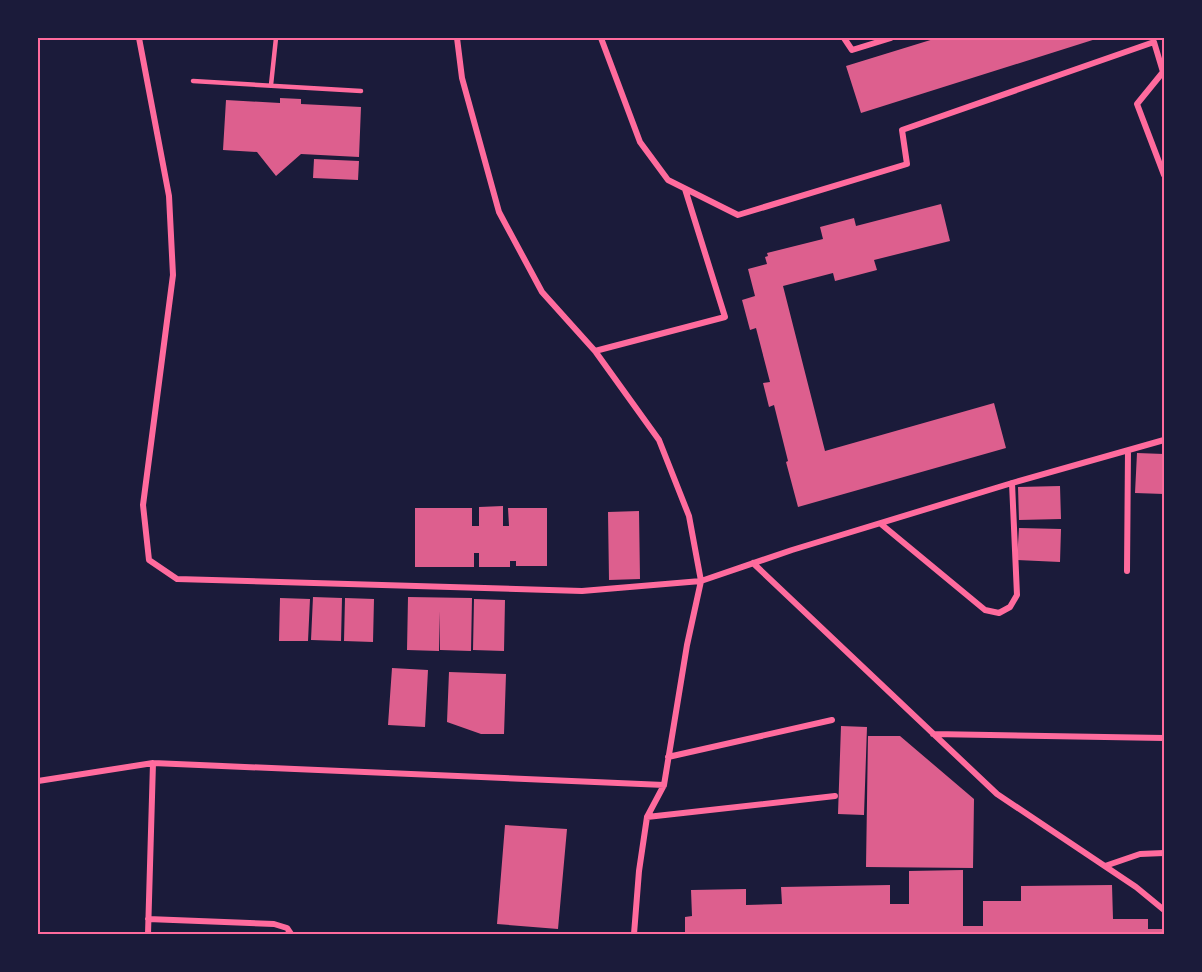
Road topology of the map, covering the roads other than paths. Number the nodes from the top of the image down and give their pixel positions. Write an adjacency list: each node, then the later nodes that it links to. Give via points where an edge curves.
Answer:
1 (139, 38): 19 (street, via 169,196 173,275 143,505 149,560 177,579 582,591)
2 (276, 38): 8 (lane)
3 (457, 38): 12 (street, via 462,78 499,212 542,292)
4 (601, 38): 11 (street, via 639,142 668,180)
5 (844, 38): 6 (street, via 852,50)
6 (891, 38)
7 (193, 81): 8 (lane)
8 (271, 85): 9 (lane)
9 (361, 91)
10 (1164, 175): 11 (street, via 1137,104 1163,72 1154,42 902,130 907,164 738,215)
11 (685, 189): 12 (street, via 725,317)
12 (595, 351): 19 (street, via 659,440 689,516)
13 (1164, 440): 14 (street)
14 (1128, 451): 15 (street); 18 (street)
15 (1012, 483): 16 (street); 16 (street, via 1017,595 1010,607 999,613 985,610)
16 (880, 524): 17 (street)
17 (753, 563): 19 (street); 21 (street)
18 (1127, 571)
19 (701, 581): 23 (street)
20 (832, 720): 23 (street)
21 (933, 734): 22 (street); 30 (street, via 997,794)
22 (1164, 738)
23 (668, 757): 26 (street)
24 (153, 763): 25 (street); 26 (street); 32 (street)
25 (38, 781)
26 (664, 785): 28 (street)
27 (835, 796): 28 (street)
28 (647, 817): 35 (street)
29 (1164, 853): 30 (street, via 1140,854)
30 (1105, 866): 31 (street)
31 (1164, 910)
32 (148, 919): 33 (street); 34 (street, via 274,924 287,928)
33 (148, 934)
34 (291, 934)
35 (634, 934)

